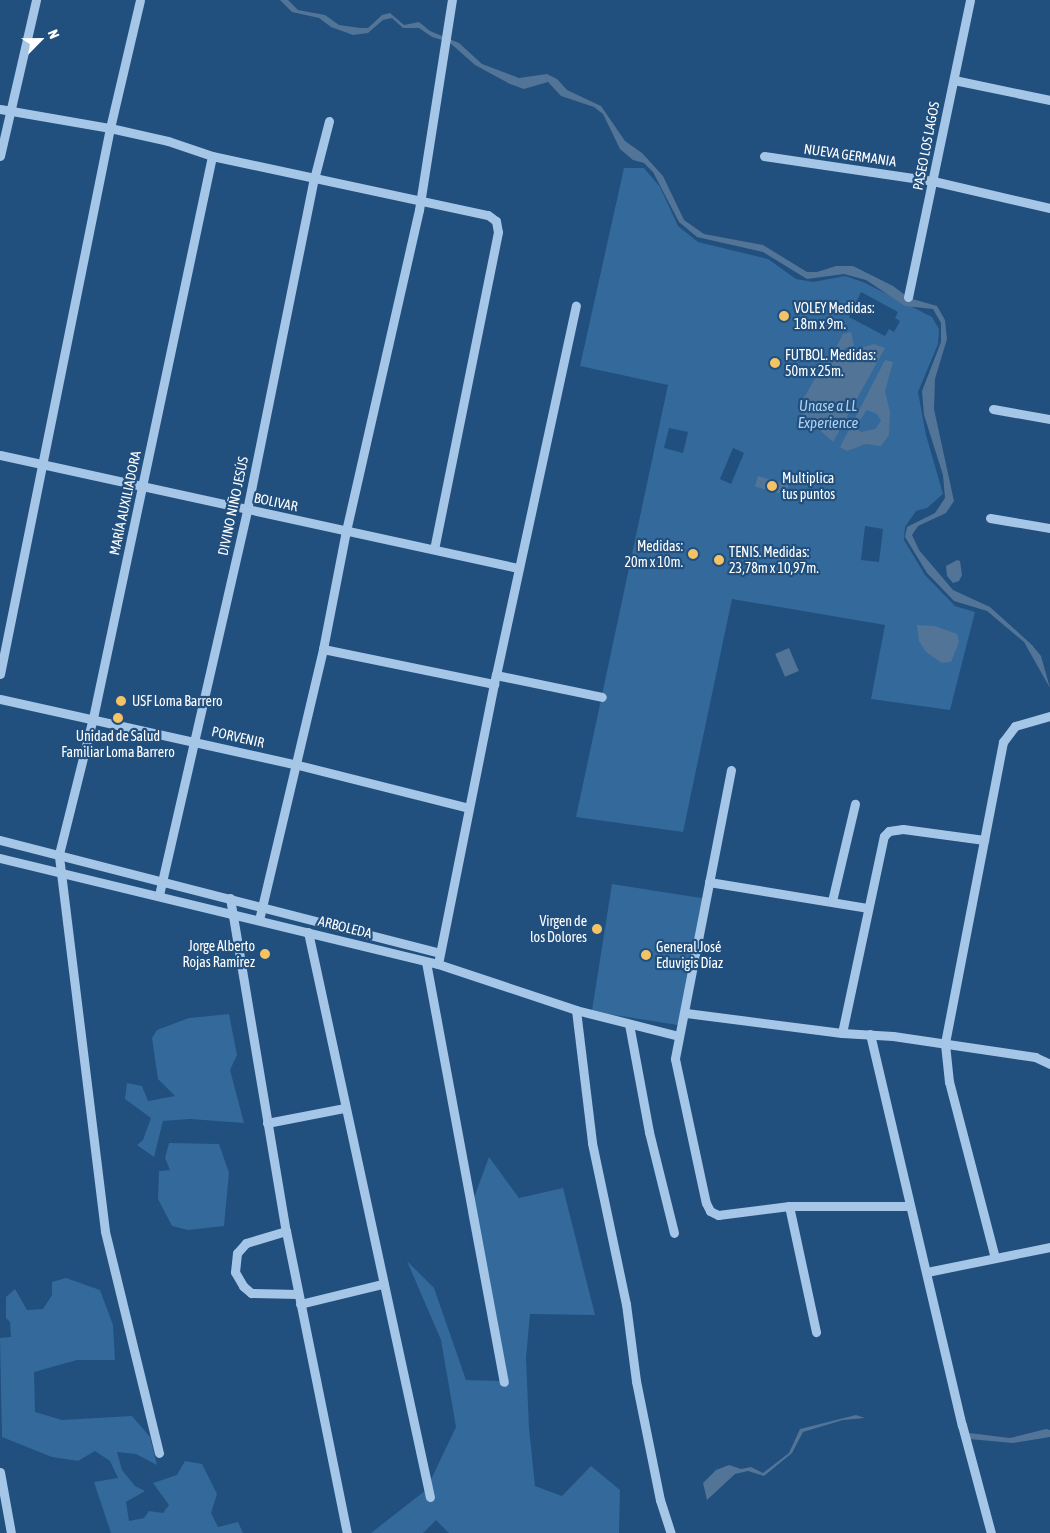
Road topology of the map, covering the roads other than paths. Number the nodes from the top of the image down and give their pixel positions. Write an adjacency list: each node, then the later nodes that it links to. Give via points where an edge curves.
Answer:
1 (36, 0): 7 (street)
2 (140, 0): 9 (street)
3 (452, 0): 15 (street)
4 (970, 0): 5 (street, PASEO LOS LAGOS)
5 (954, 80): 6 (street); 14 (street, PASEO LOS LAGOS)
6 (1050, 100)
7 (5, 110): 9 (street); 10 (street)
8 (329, 122): 13 (street, DIVINO NIÑO JESÚS)
9 (110, 128): 11 (street, via 168,141); 22 (street)
10 (0, 156)
11 (212, 156): 13 (street); 23 (street, MARÍA AUXILIADORA)
12 (764, 156): 14 (street, NUEVA GERMANIA)
13 (314, 179): 15 (street); 24 (street, DIVINO NIÑO JESÚS)
14 (933, 181): 16 (street, NUEVA GERMANIA); 17 (street, PASEO LOS LAGOS)
15 (421, 200): 27 (street); 28 (street, via 488,215 496,221 498,232)
16 (1050, 208)
17 (908, 297)
18 (576, 306): 29 (street)
19 (993, 409): 20 (street)
20 (1050, 418)
21 (0, 455): 22 (street, BOLIVAR)
22 (42, 462): 23 (street, BOLIVAR); 31 (street)
23 (143, 485): 24 (street, BOLIVAR); 36 (street, MARÍA AUXILIADORA)
24 (247, 510): 27 (street, BOLIVAR); 37 (street, DIVINO NIÑO JESÚS)
25 (990, 518): 26 (street)
26 (1050, 528)
27 (346, 531): 28 (street, BOLIVAR); 30 (street)
28 (434, 549): 29 (street, BOLIVAR)
29 (518, 568): 32 (street)
30 (323, 648): 32 (street); 38 (street)
31 (0, 674)
32 (495, 679): 33 (street); 41 (street)
33 (602, 697)
34 (0, 699): 36 (street, PORVENIR)
35 (1050, 716): 43 (street, via 1015,726 1003,742)
36 (93, 718): 37 (street, PORVENIR); 44 (street, MARÍA AUXILIADORA)
37 (195, 742): 38 (street, PORVENIR); 47 (street, DIVINO NIÑO JESÚS)
38 (294, 764): 41 (street, PORVENIR); 52 (street)
39 (731, 770): 48 (street)
40 (855, 804): 51 (street)
41 (469, 808): 57 (street)
42 (0, 840): 44 (street, ARBOLEDA)
43 (984, 840): 53 (street, via 889,830 881,845); 66 (street)
44 (59, 854): 46 (street, MARÍA AUXILIADORA); 47 (street, ARBOLEDA)
45 (0, 858): 46 (street, ARBOLEDA)
46 (60, 872): 49 (street, ARBOLEDA); 82 (street, MARÍA AUXILIADORA, via 104,1231)
47 (162, 880): 49 (street, DIVINO NIÑO JESÚS); 50 (street, ARBOLEDA)
48 (709, 882): 51 (street); 61 (street)
49 (159, 895): 54 (street, ARBOLEDA)
50 (230, 898): 52 (street, ARBOLEDA); 54 (street)
51 (832, 901): 53 (street)
52 (262, 907): 55 (street); 57 (street, ARBOLEDA)
53 (867, 908): 63 (street)
54 (232, 913): 55 (street, ARBOLEDA); 69 (street)
55 (259, 920): 56 (street, ARBOLEDA)
56 (308, 932): 58 (street, ARBOLEDA); 68 (street)
57 (440, 953): 59 (street)
58 (426, 962): 59 (street, ARBOLEDA); 81 (street)
59 (438, 964): 60 (street, ARBOLEDA)
60 (576, 1010): 62 (street, ARBOLEDA); 87 (street, via 592,1143 626,1304 636,1381 660,1500)
61 (686, 1013): 63 (street); 65 (street)
62 (629, 1024): 65 (street, ARBOLEDA); 73 (street, via 649,1132)
63 (842, 1033): 64 (street)
64 (870, 1034): 66 (street); 71 (street)
65 (679, 1036): 70 (street, via 675,1058 678,1078 710,1211 718,1215)
66 (946, 1044): 67 (street, via 1034,1057); 75 (street, via 949,1082)
67 (1050, 1064)
68 (344, 1108): 69 (street); 77 (street)
69 (267, 1123): 72 (street)
70 (789, 1206): 71 (street); 80 (street)
71 (909, 1206): 76 (street)
72 (286, 1231): 78 (street); 78 (street, via 246,1243 237,1253 235,1272 251,1293)
73 (674, 1233)
74 (1050, 1247): 75 (street)
75 (995, 1258): 76 (street)
76 (927, 1272): 88 (street)
77 (382, 1284): 79 (street); 84 (street)
78 (298, 1294): 79 (street)
79 (300, 1304): 86 (street)
80 (816, 1332)
81 (504, 1382)
82 (159, 1454)
83 (0, 1472): 85 (street)
84 (430, 1496)
85 (12, 1533)
86 (347, 1533)
87 (671, 1533)
88 (991, 1533)

